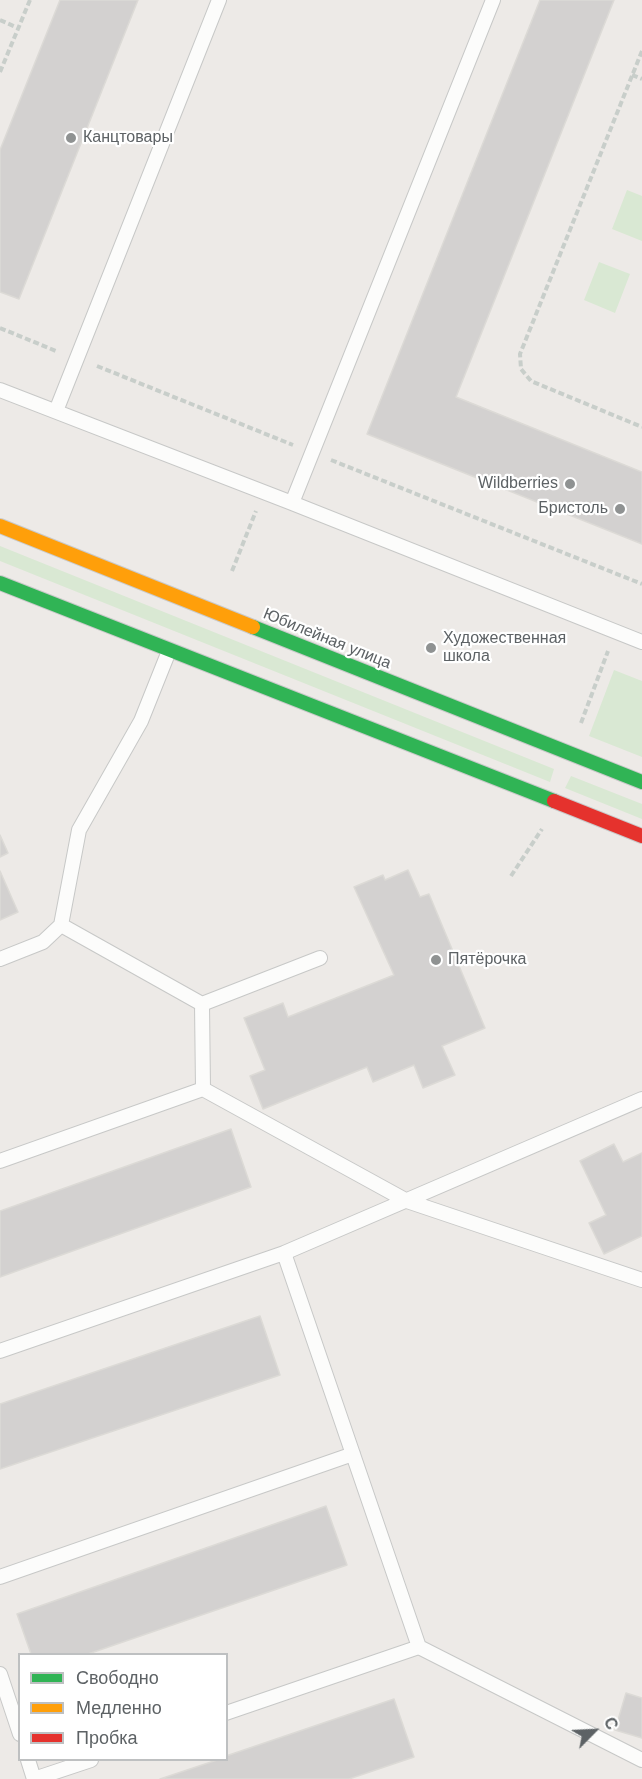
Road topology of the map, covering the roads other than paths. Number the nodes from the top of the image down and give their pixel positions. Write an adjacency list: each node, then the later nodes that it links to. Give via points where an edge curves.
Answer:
1 (219, 0): 4 (lane)
2 (493, 0): 5 (lane)
3 (0, 390): 4 (lane)
4 (56, 411): 5 (lane)
5 (292, 503): 8 (lane)
6 (0, 526): 10 (main road, Юбилейная улица)
7 (0, 583): 9 (main road)
8 (642, 642)
9 (169, 651): 11 (main road); 12 (lane, via 141,721 80,830)
10 (642, 782)
11 (642, 836)
12 (61, 925): 14 (lane, via 43,942); 15 (lane)
13 (321, 958): 15 (lane)
14 (0, 959)
15 (202, 1004): 16 (lane)
16 (203, 1089): 18 (lane); 19 (lane)
17 (642, 1099): 19 (lane)
18 (0, 1161)
19 (407, 1201): 20 (lane); 21 (lane)
20 (284, 1253): 22 (lane); 23 (lane)
21 (642, 1280)
22 (0, 1351)
23 (352, 1454): 24 (lane); 25 (lane)
24 (0, 1577)
25 (419, 1647): 27 (lane); 29 (lane)
26 (0, 1674): 28 (lane)
27 (228, 1712)
28 (18, 1728)
29 (642, 1760)
30 (28, 1761): 32 (lane)
31 (88, 1761): 32 (lane)
32 (34, 1779)

